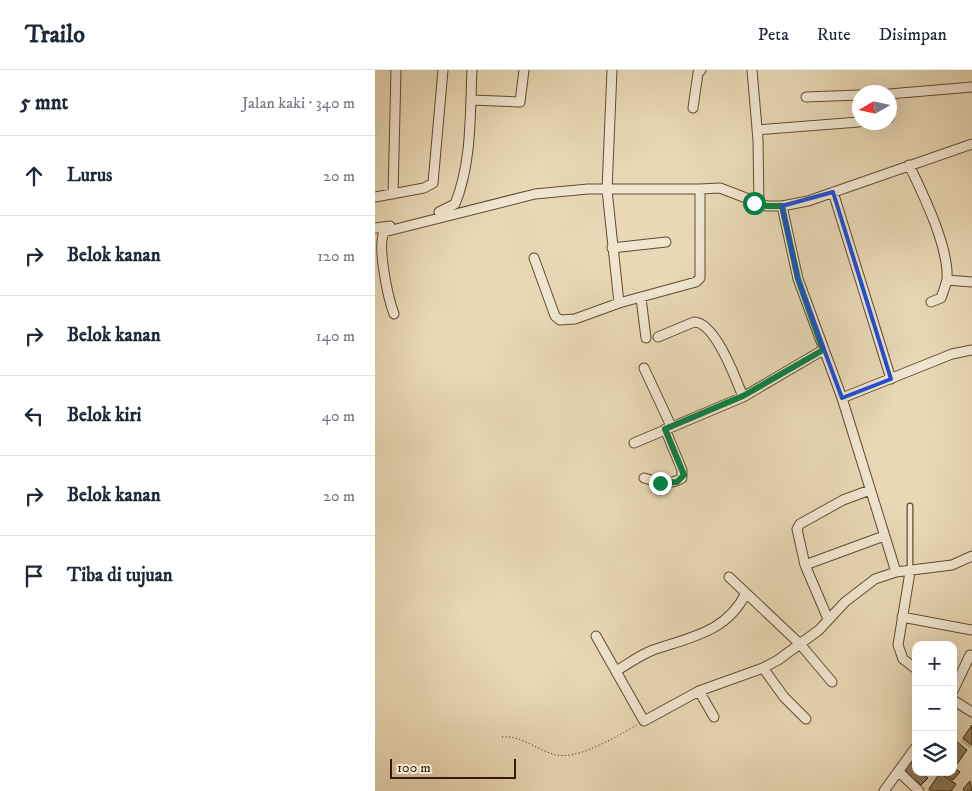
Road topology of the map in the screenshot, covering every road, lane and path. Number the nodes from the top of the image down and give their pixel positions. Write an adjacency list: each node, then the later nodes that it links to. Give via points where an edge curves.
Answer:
1 (396, 70): 21 (street)
2 (443, 70): 21 (street, via 434,179 429,186)
3 (472, 70): 12 (street)
4 (524, 70): 12 (street, via 520,102)
5 (612, 70): 19 (street)
6 (701, 70): 13 (street)
7 (752, 70): 15 (street)
8 (972, 88): 9 (street)
9 (897, 93)
10 (852, 95): 11 (street)
11 (806, 97)
12 (471, 100): 25 (street, via 467,157 462,189 455,204 445,210)
13 (693, 108)
14 (852, 123): 15 (street)
15 (757, 130): 23 (street)
16 (972, 144): 17 (street)
17 (909, 165): 20 (street); 29 (street, via 927,203)
18 (700, 189): 19 (street); 23 (street, via 720,188); 31 (street, via 700,278 696,282)
19 (607, 190): 27 (street); 34 (street, via 535,194 384,232 382,248 387,294)
20 (833, 192): 24 (street); 40 (street)
21 (393, 194): 22 (street)
22 (375, 197)
23 (759, 205): 24 (street)
24 (782, 206): 37 (street, via 798,279)
25 (375, 228)
26 (666, 242): 27 (street)
27 (612, 248): 33 (street)
28 (535, 258): 33 (street, via 555,316 560,320 575,319)
29 (947, 280): 30 (street); 32 (street, via 941,298)
30 (972, 282)
31 (641, 298): 33 (street); 36 (street)
32 (931, 302)
33 (619, 303)
34 (394, 314)
35 (658, 337): 41 (street, via 694,322 700,323 727,356)
36 (646, 338)
37 (823, 350): 41 (street); 42 (street)
38 (972, 350): 40 (street, via 957,352)
39 (644, 368): 43 (street)
40 (891, 379): 42 (street)
41 (743, 396): 43 (street)
42 (842, 398): 46 (street)
43 (668, 427): 44 (street); 45 (street, via 683,478 677,482 660,483)
44 (634, 443)
45 (644, 478)
46 (870, 490): 48 (street); 50 (street, via 843,500 800,524 797,536)
47 (910, 506): 52 (lane)
48 (884, 536): 50 (street); 51 (street)
49 (972, 556): 52 (street, via 952,565)
50 (805, 565): 56 (street)
51 (896, 572): 52 (street); 56 (street, via 875,579)
52 (910, 572): 55 (street)
53 (729, 577): 54 (street)
54 (746, 593): 59 (street); 63 (street, via 739,609 726,621 688,640 651,651)
55 (902, 617): 57 (street); 61 (street, via 899,653)
56 (828, 619): 59 (street)
57 (972, 630)
58 (596, 636): 63 (street)
59 (800, 644): 62 (street); 64 (street)
60 (970, 655): 65 (street)
61 (912, 666)
62 (763, 668): 66 (street); 70 (street, via 784,697)
63 (616, 671): 71 (street)
64 (832, 682)
65 (955, 686)
66 (699, 691): 69 (street); 71 (street)
67 (957, 703): 68 (street)
68 (972, 712)
69 (714, 717)
70 (807, 719)
71 (644, 721): 72 (path, via 606,741 569,754 555,755 517,738)
72 (502, 737)
73 (912, 753): 74 (street)
74 (899, 772): 75 (street); 76 (street)
75 (884, 791)
76 (919, 791)

